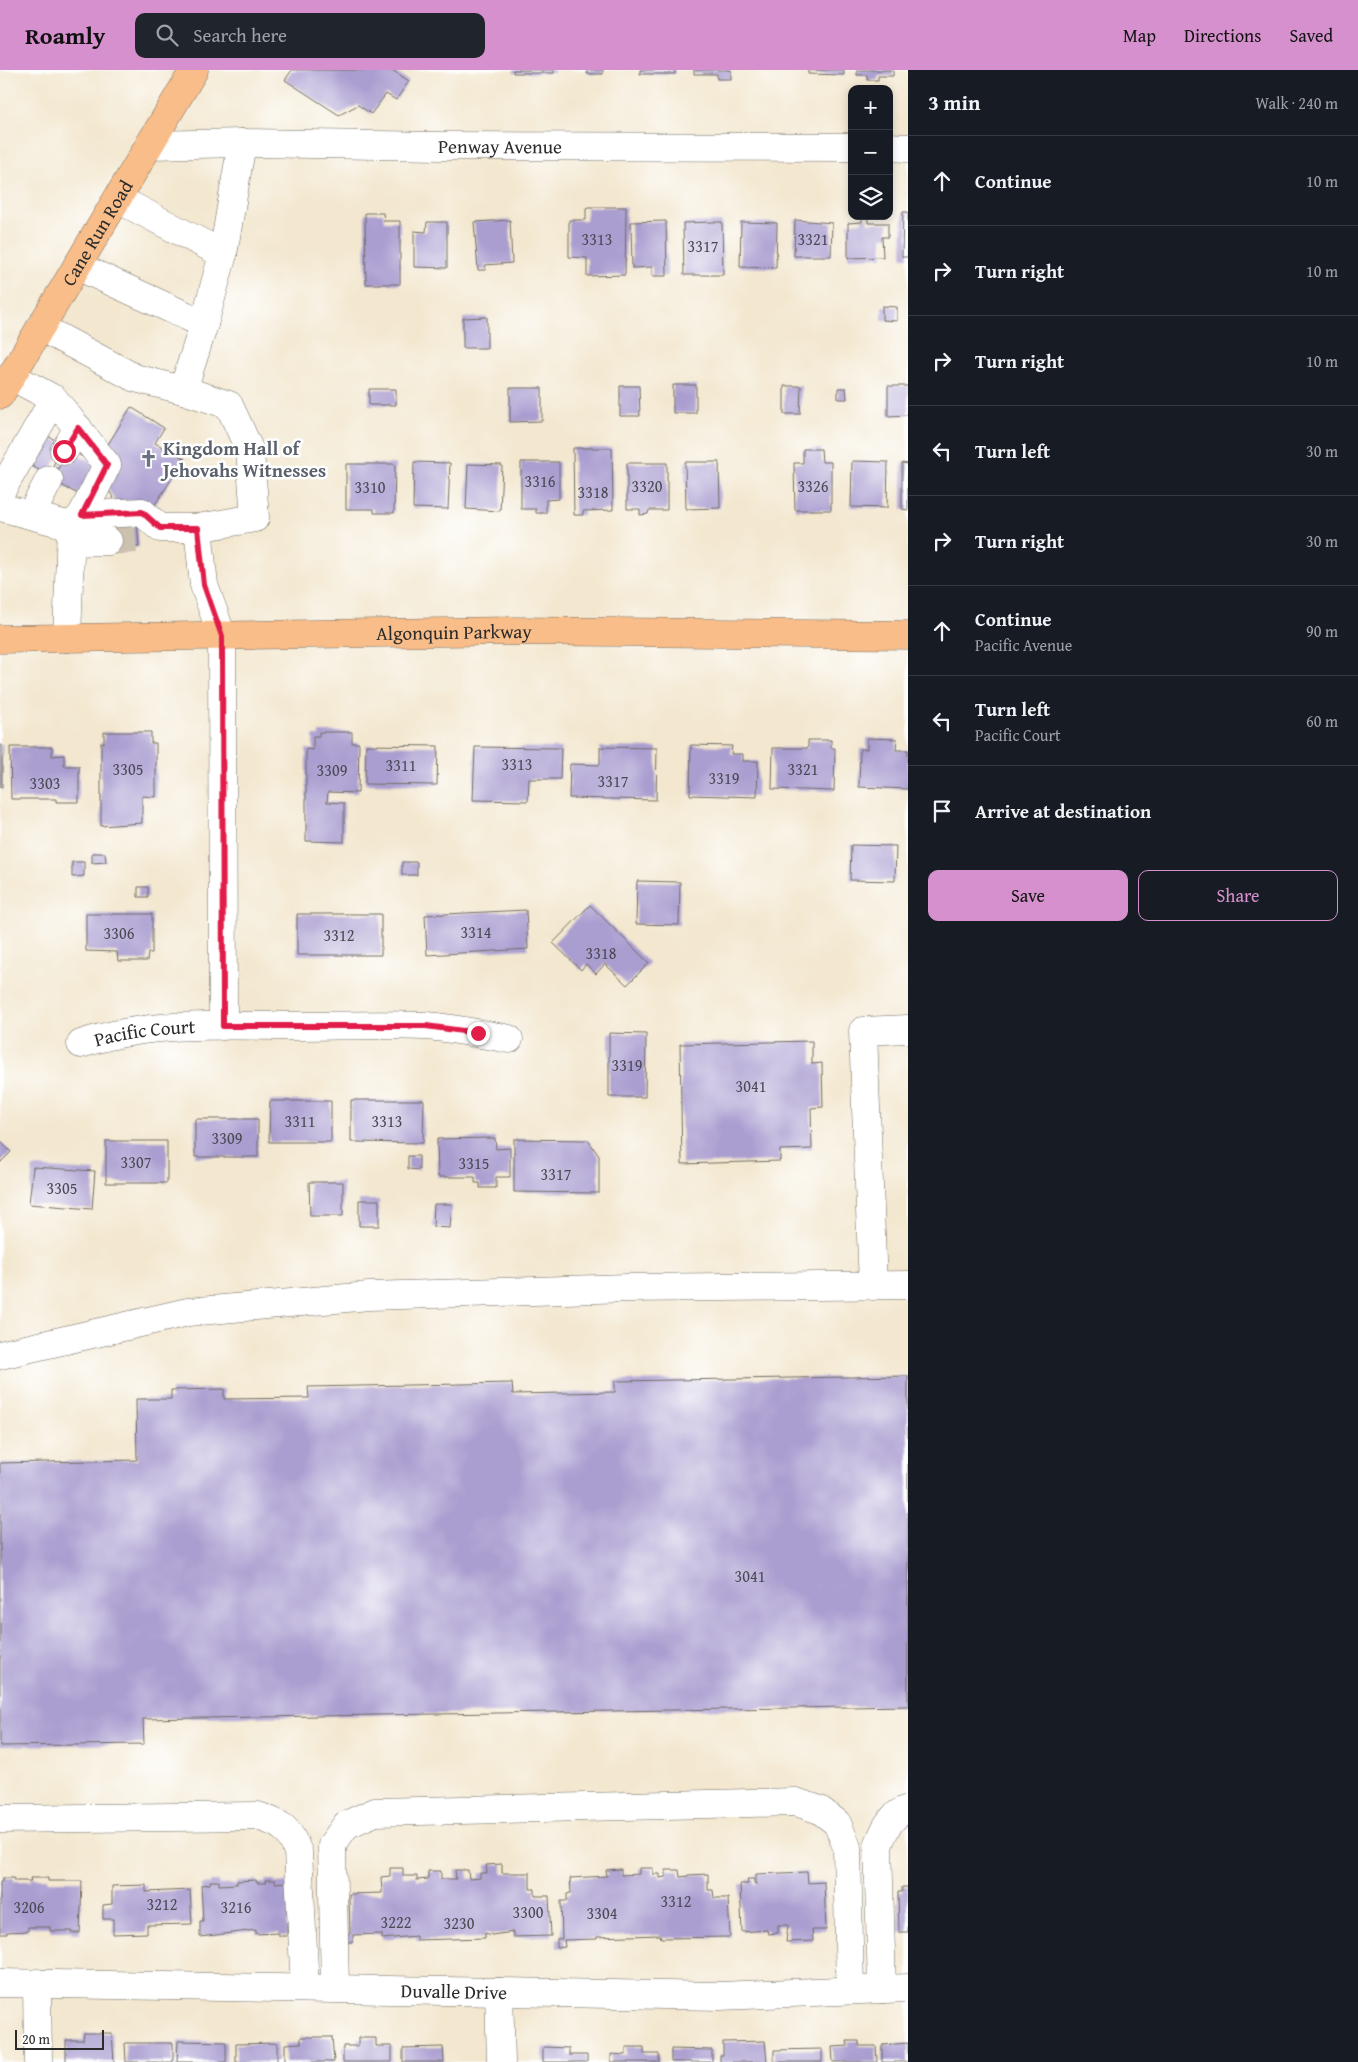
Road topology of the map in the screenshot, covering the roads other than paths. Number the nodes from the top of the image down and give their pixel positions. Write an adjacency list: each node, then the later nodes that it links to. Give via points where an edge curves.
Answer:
1 (194, 70): 3 (main road, Cane Run Road)
2 (242, 143): 3 (street, Penway Avenue); 4 (street, Penway Avenue); 8 (street)
3 (150, 146): 7 (main road, Cane Run Road)
4 (848, 147)
5 (893, 148): 6 (street)
6 (908, 148)
7 (118, 199): 8 (street); 9 (main road, Cane Run Road)
8 (223, 254): 10 (street)
9 (77, 266): 10 (street); 11 (main road, Cane Run Road)
10 (204, 324): 13 (street)
11 (40, 328): 12 (main road, Cane Run Road); 13 (street, via 134,378)
12 (5, 386): 14 (street)
13 (183, 390): 22 (street, via 230,405 250,451 255,518)
14 (54, 399): 15 (street); 18 (street)
15 (78, 428): 16 (street); 21 (street, via 107,465)
16 (64, 451)
17 (48, 480): 20 (street)
18 (0, 493)
19 (0, 507): 20 (street)
20 (30, 515): 21 (street)
21 (75, 527): 22 (street, via 142,512 149,534); 23 (street); 26 (street)
22 (198, 528): 25 (street, via 204,585)
23 (108, 541)
24 (908, 635): 25 (main road, Algonquin Parkway, via 511,631)
25 (222, 636): 26 (main road, Algonquin Parkway); 28 (street)
26 (68, 638): 27 (main road, Algonquin Parkway)
27 (0, 639)
28 (223, 1026): 30 (street, Pacific Court, via 426,1026); 31 (street, Pacific Court, via 160,1027 102,1036)
29 (908, 1029): 33 (street, via 863,1031)
30 (508, 1039)
31 (81, 1044)
32 (908, 1284): 33 (street)
33 (874, 1286): 34 (street, via 628,1288 370,1296 188,1312)
34 (0, 1355)
35 (908, 1809): 41 (street, via 901,1811 885,1827 878,1846)
36 (0, 1819): 39 (street, via 258,1816 278,1822 293,1837 298,1852)
37 (0, 1983): 38 (street, Duvalle Drive)
38 (37, 1983): 39 (street, Duvalle Drive); 44 (street)
39 (305, 1988): 40 (street, Duvalle Drive)
40 (335, 1988): 42 (street, via 332,1845 346,1825 375,1812 796,1802 820,1810 837,1823 847,1847); 43 (street, Duvalle Drive)
41 (895, 1988): 42 (street, Duvalle Drive)
42 (850, 1990): 43 (street, Duvalle Drive, via 720,1996)
43 (499, 1992): 45 (street)
44 (38, 2062)
45 (501, 2062)

